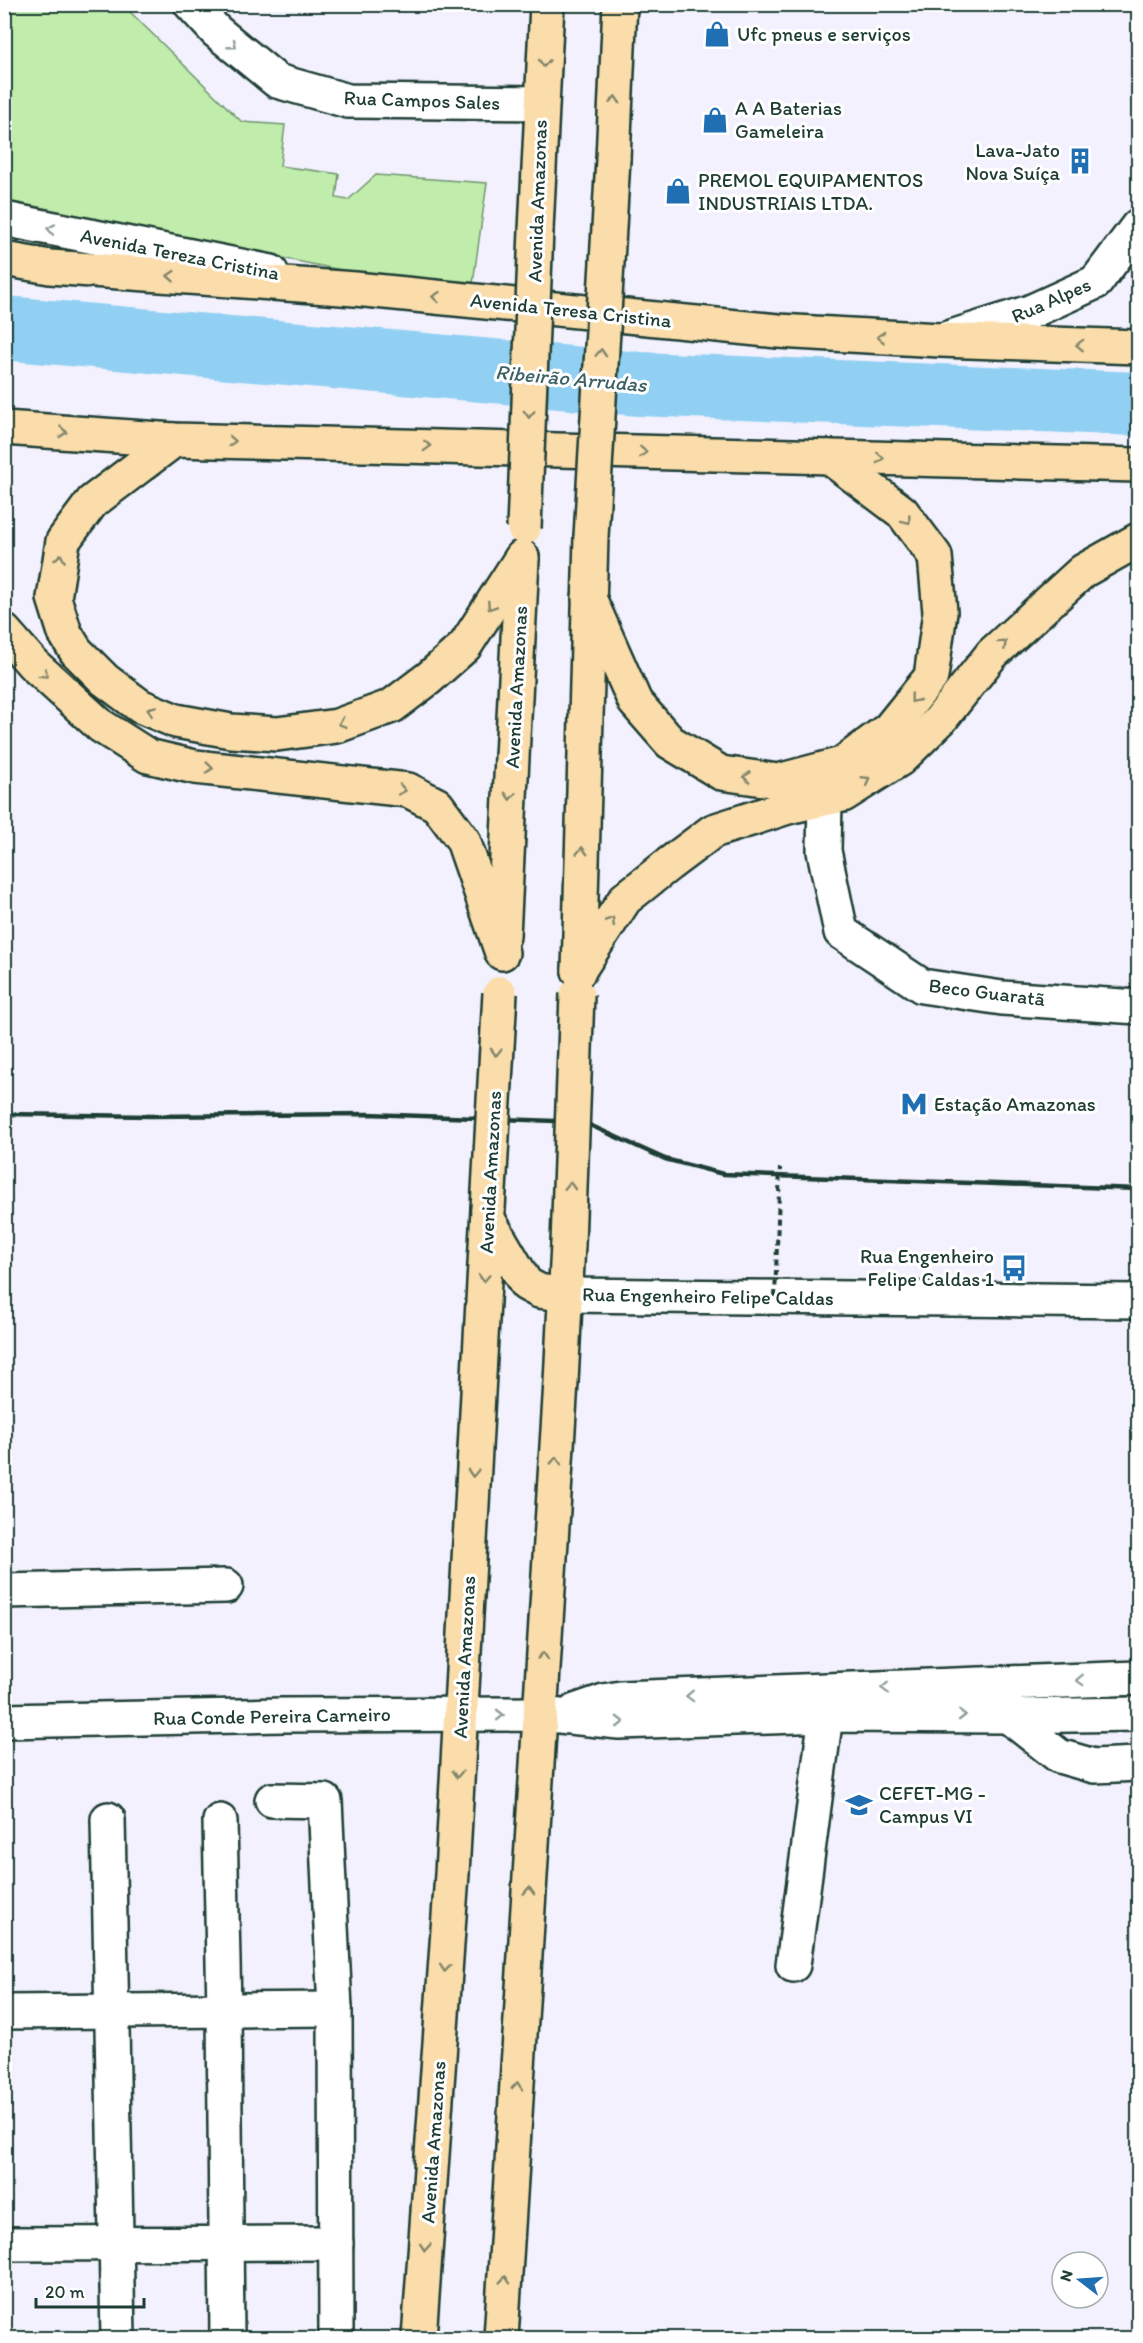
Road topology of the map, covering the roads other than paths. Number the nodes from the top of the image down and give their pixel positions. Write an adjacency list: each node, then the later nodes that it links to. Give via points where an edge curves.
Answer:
1 (191, 4): 4 (street, Rua Campos Sales, one-way to 4, via 216,31 277,81 287,84 348,101)
2 (547, 4): 4 (main road, Avenida Amazonas, one-way to 4)
3 (620, 4): 17 (main road, one-way to 3, bridge)
4 (541, 103): 16 (main road, Avenida Amazonas, one-way to 16, bridge)
5 (4, 219): 8 (street, Avenida Tereza Cristina, one-way to 5)
6 (1138, 226): 9 (street, Rua Alpes, via 1096,282 1030,312)
7 (4, 259): 8 (main road, Avenida Teresa Cristina, one-way to 7, via 50,267)
8 (355, 289): 9 (main road, Avenida Teresa Cristina, one-way to 8, via 778,331)
9 (940, 340): 10 (main road, Avenida Teresa Cristina, one-way to 9)
10 (1138, 347)
11 (4, 428): 12 (main road, one-way to 12)
12 (174, 440): 13 (main road, one-way to 13); 16 (main road, one-way to 12, via 465,646 392,706 337,726 277,734 176,721 140,706 75,651 54,598 63,541 92,502)
13 (829, 457): 14 (main road, one-way to 14); 17 (main road, one-way to 17, via 902,512 935,556 939,612 931,677 889,729 842,764 778,781 721,773 670,742 634,702)
14 (1138, 465)
15 (1138, 540): 19 (main road, one-way to 15, via 843,795 900,759 940,720 992,654 1083,571)
16 (523, 542): 20 (main road, Avenida Amazonas, one-way to 20)
17 (589, 598): 21 (main road, one-way to 17)
18 (4, 631): 20 (main road, one-way to 20, via 33,664 101,726 148,756 195,767 408,790 437,806 463,840)
19 (825, 799): 21 (main road, one-way to 19, via 625,899 713,831); 22 (street, Beco Guaratã, via 824,851 841,932 922,986 1002,998)
20 (502, 953): 23 (main road, Avenida Amazonas, one-way to 23, bridge)
21 (578, 982): 24 (main road, one-way to 21, bridge)
22 (1138, 1007)
23 (488, 1214): 24 (main road, via 526,1284 539,1291); 32 (main road, Avenida Amazonas, one-way to 32)
24 (566, 1295): 25 (street, Rua Engenheiro Felipe Caldas); 33 (main road, one-way to 24)
25 (1138, 1301)
26 (226, 1586): 27 (street)
27 (4, 1590)
28 (1138, 1678): 29 (street, one-way to 29)
29 (1009, 1683): 33 (street, one-way to 33, via 621,1698); 34 (street)
30 (826, 1714): 33 (street, one-way to 30, via 619,1722); 34 (street, one-way to 34); 40 (street)
31 (1138, 1714): 34 (street)
32 (461, 1715): 33 (street, Rua Conde Pereira Carneiro, one-way to 33); 35 (street, Rua Conde Pereira Carneiro, via 283,1714); 52 (main road, Avenida Amazonas, one-way to 52)
33 (551, 1715): 53 (main road, one-way to 33)
34 (1008, 1716): 36 (street, via 1059,1756 1094,1766)
35 (4, 1721)
36 (1138, 1764)
37 (272, 1800): 42 (street, via 325,1801)
38 (108, 1819): 44 (street)
39 (220, 1821): 41 (street)
40 (793, 1965)
41 (224, 2009): 42 (street); 44 (street); 45 (street)
42 (335, 2009): 47 (street)
43 (4, 2012): 44 (street)
44 (110, 2012): 46 (street)
45 (226, 2242): 46 (street); 47 (street); 50 (street)
46 (116, 2243): 48 (street); 49 (street)
47 (336, 2243): 51 (street)
48 (4, 2244)
49 (118, 2338)
50 (227, 2338)
51 (336, 2338)
52 (419, 2338)
53 (501, 2338)

